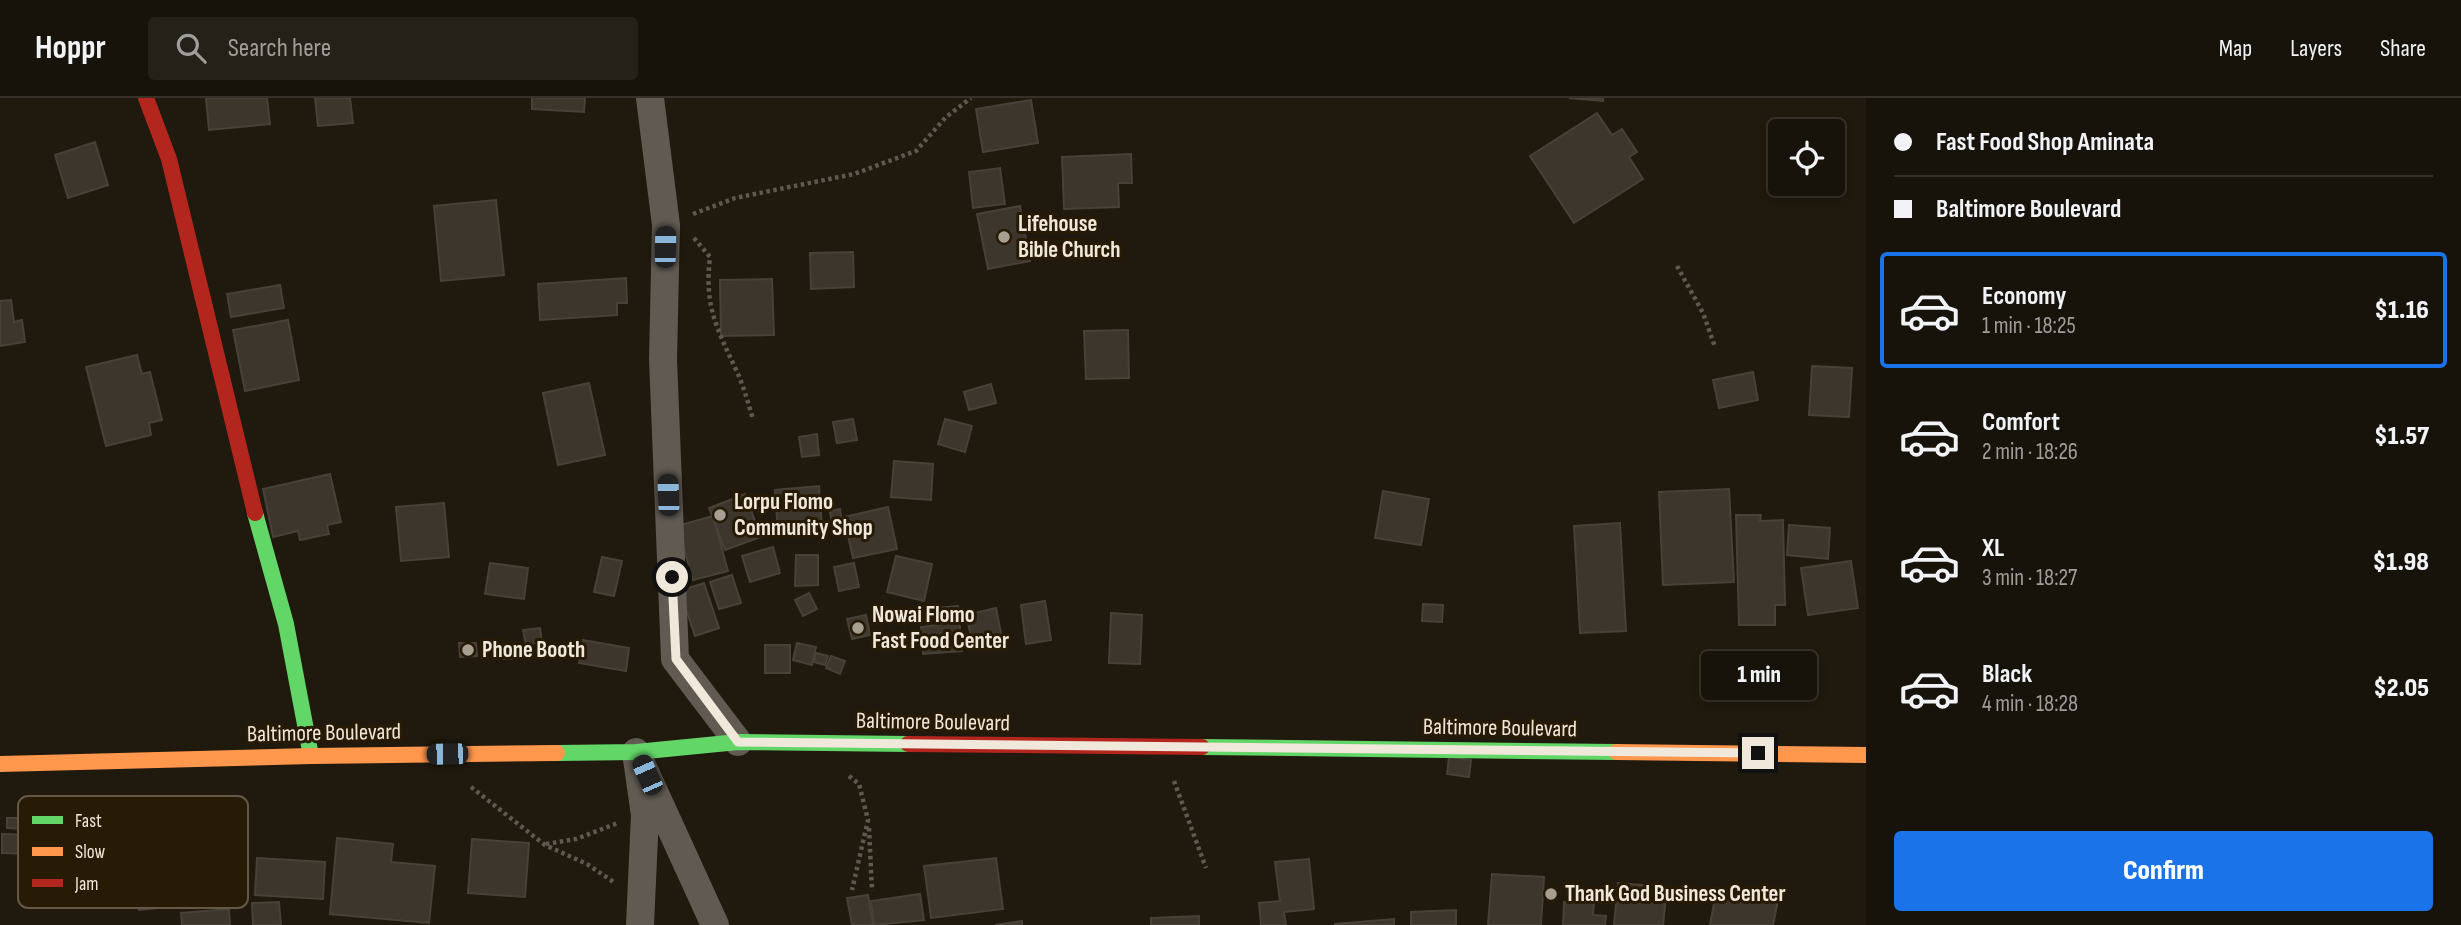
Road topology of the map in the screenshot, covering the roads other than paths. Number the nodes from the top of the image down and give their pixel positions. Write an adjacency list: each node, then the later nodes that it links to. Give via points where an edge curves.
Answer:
1 (146, 98): 6 (main road, via 169,159 192,249 245,478 286,624)
2 (649, 98): 3 (street, via 666,225 663,359 676,659)
3 (738, 742): 4 (main road, Baltimore Boulevard); 5 (main road, Baltimore Boulevard)
4 (636, 752): 6 (main road, Baltimore Boulevard); 8 (street, via 645,815); 9 (street)
5 (1866, 755)
6 (312, 756): 7 (main road, Baltimore Boulevard)
7 (0, 764)
8 (641, 913)
9 (715, 925)

